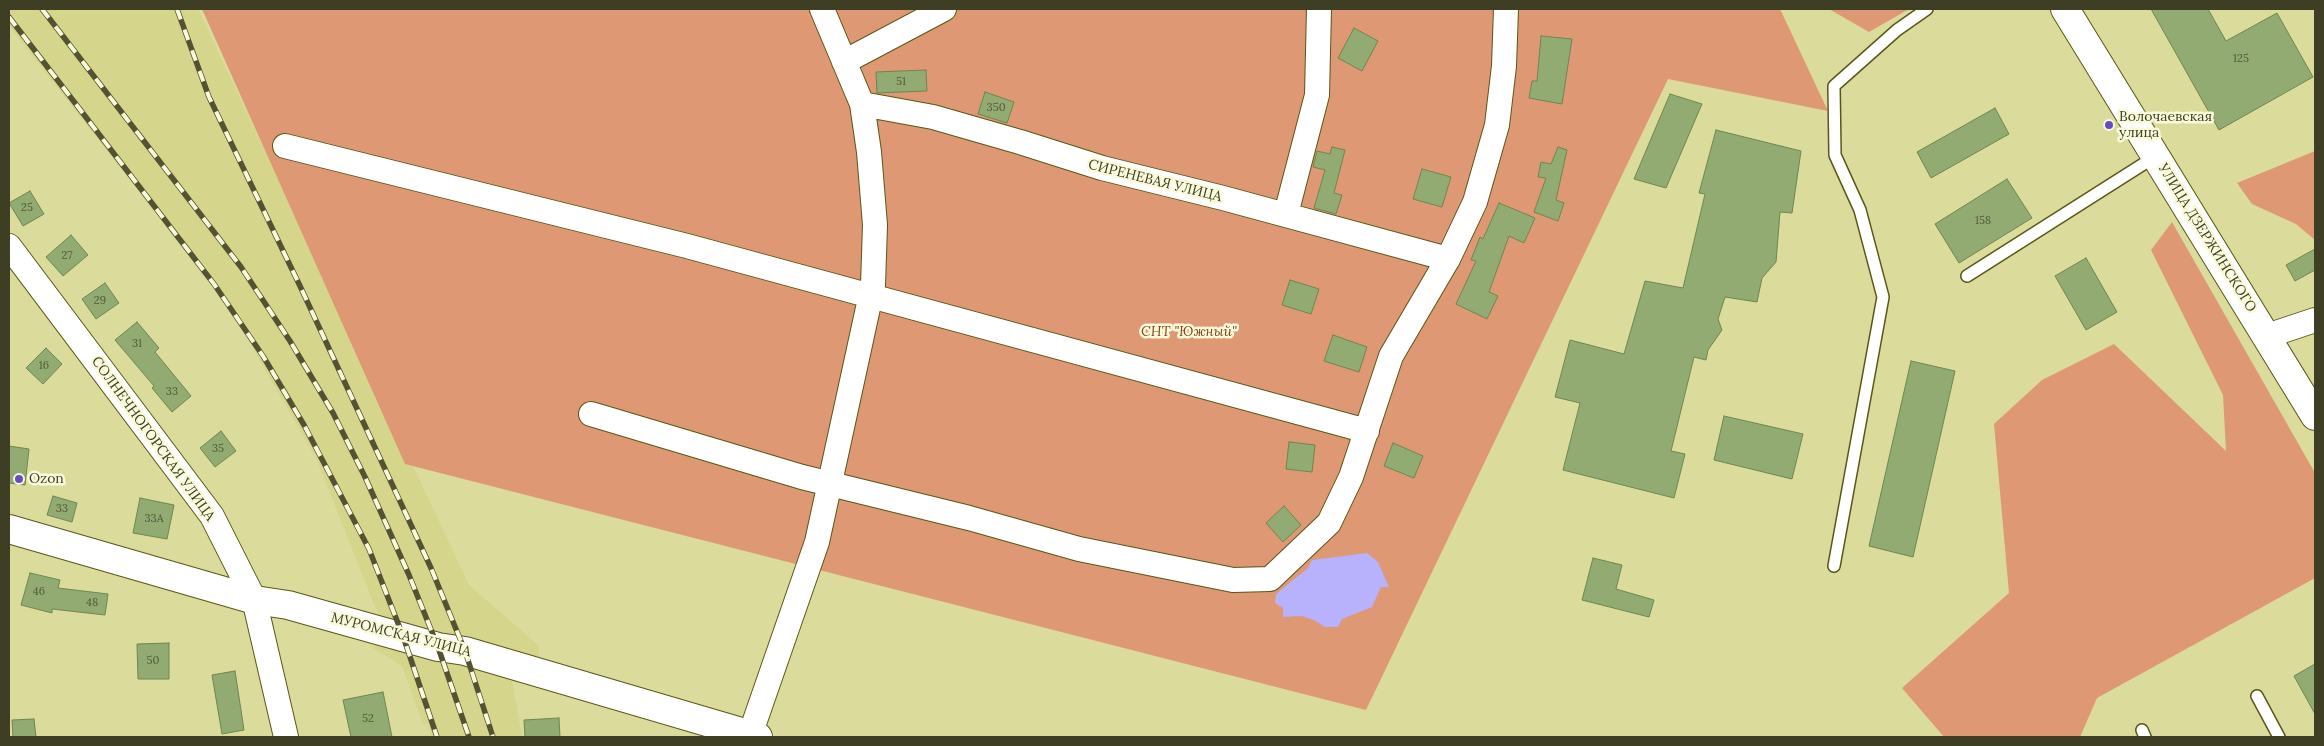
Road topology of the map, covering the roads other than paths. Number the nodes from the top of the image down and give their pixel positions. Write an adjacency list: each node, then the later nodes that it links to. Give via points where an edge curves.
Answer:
1 (822, 9): 7 (street)
2 (944, 9): 7 (street)
3 (1319, 9): 11 (street, via 1317,95)
4 (1506, 9): 13 (street, via 1497,125 1476,202)
5 (1926, 9): 23 (lane, via 1897,30 1834,86 1834,155 1860,210 1883,297)
6 (2065, 9): 10 (main road, УЛИЦА ДЗЕРЖИНСКОГО)
7 (844, 62): 8 (street)
8 (862, 104): 11 (street, СИРЕНЕВАЯ УЛИЦА, via 933,117 1102,168); 15 (street, via 875,226)
9 (285, 146): 15 (street)
10 (2156, 156): 14 (lane); 17 (main road, УЛИЦА ДЗЕРЖИНСКОГО)
11 (1286, 214): 13 (street, СИРЕНЕВАЯ УЛИЦА)
12 (9, 246): 24 (street, СОЛНЕЧНОГОРСКАЯ УЛИЦА, via 212,516)
13 (1448, 259): 20 (street, via 1391,356)
14 (1966, 276)
15 (870, 296): 20 (street); 21 (street)
16 (2315, 320): 17 (street)
17 (2267, 336): 19 (main road, УЛИЦА ДЗЕРЖИНСКОГО)
18 (591, 414): 21 (street)
19 (2315, 416)
20 (1366, 431): 21 (street, via 1351,477 1329,523 1270,579 1251,581 1170,569 1079,549)
21 (831, 484): 26 (street, via 817,542)
22 (9, 530): 24 (main road, МУРОМСКАЯ УЛИЦА)
23 (1834, 566)
24 (254, 599): 26 (main road, МУРОМСКАЯ УЛИЦА, via 288,605 438,647 465,651); 27 (street, СОЛНЕЧНОГОРСКАЯ УЛИЦА)
25 (2257, 696): 28 (lane)
26 (754, 736)
27 (286, 737)
28 (2279, 737)

